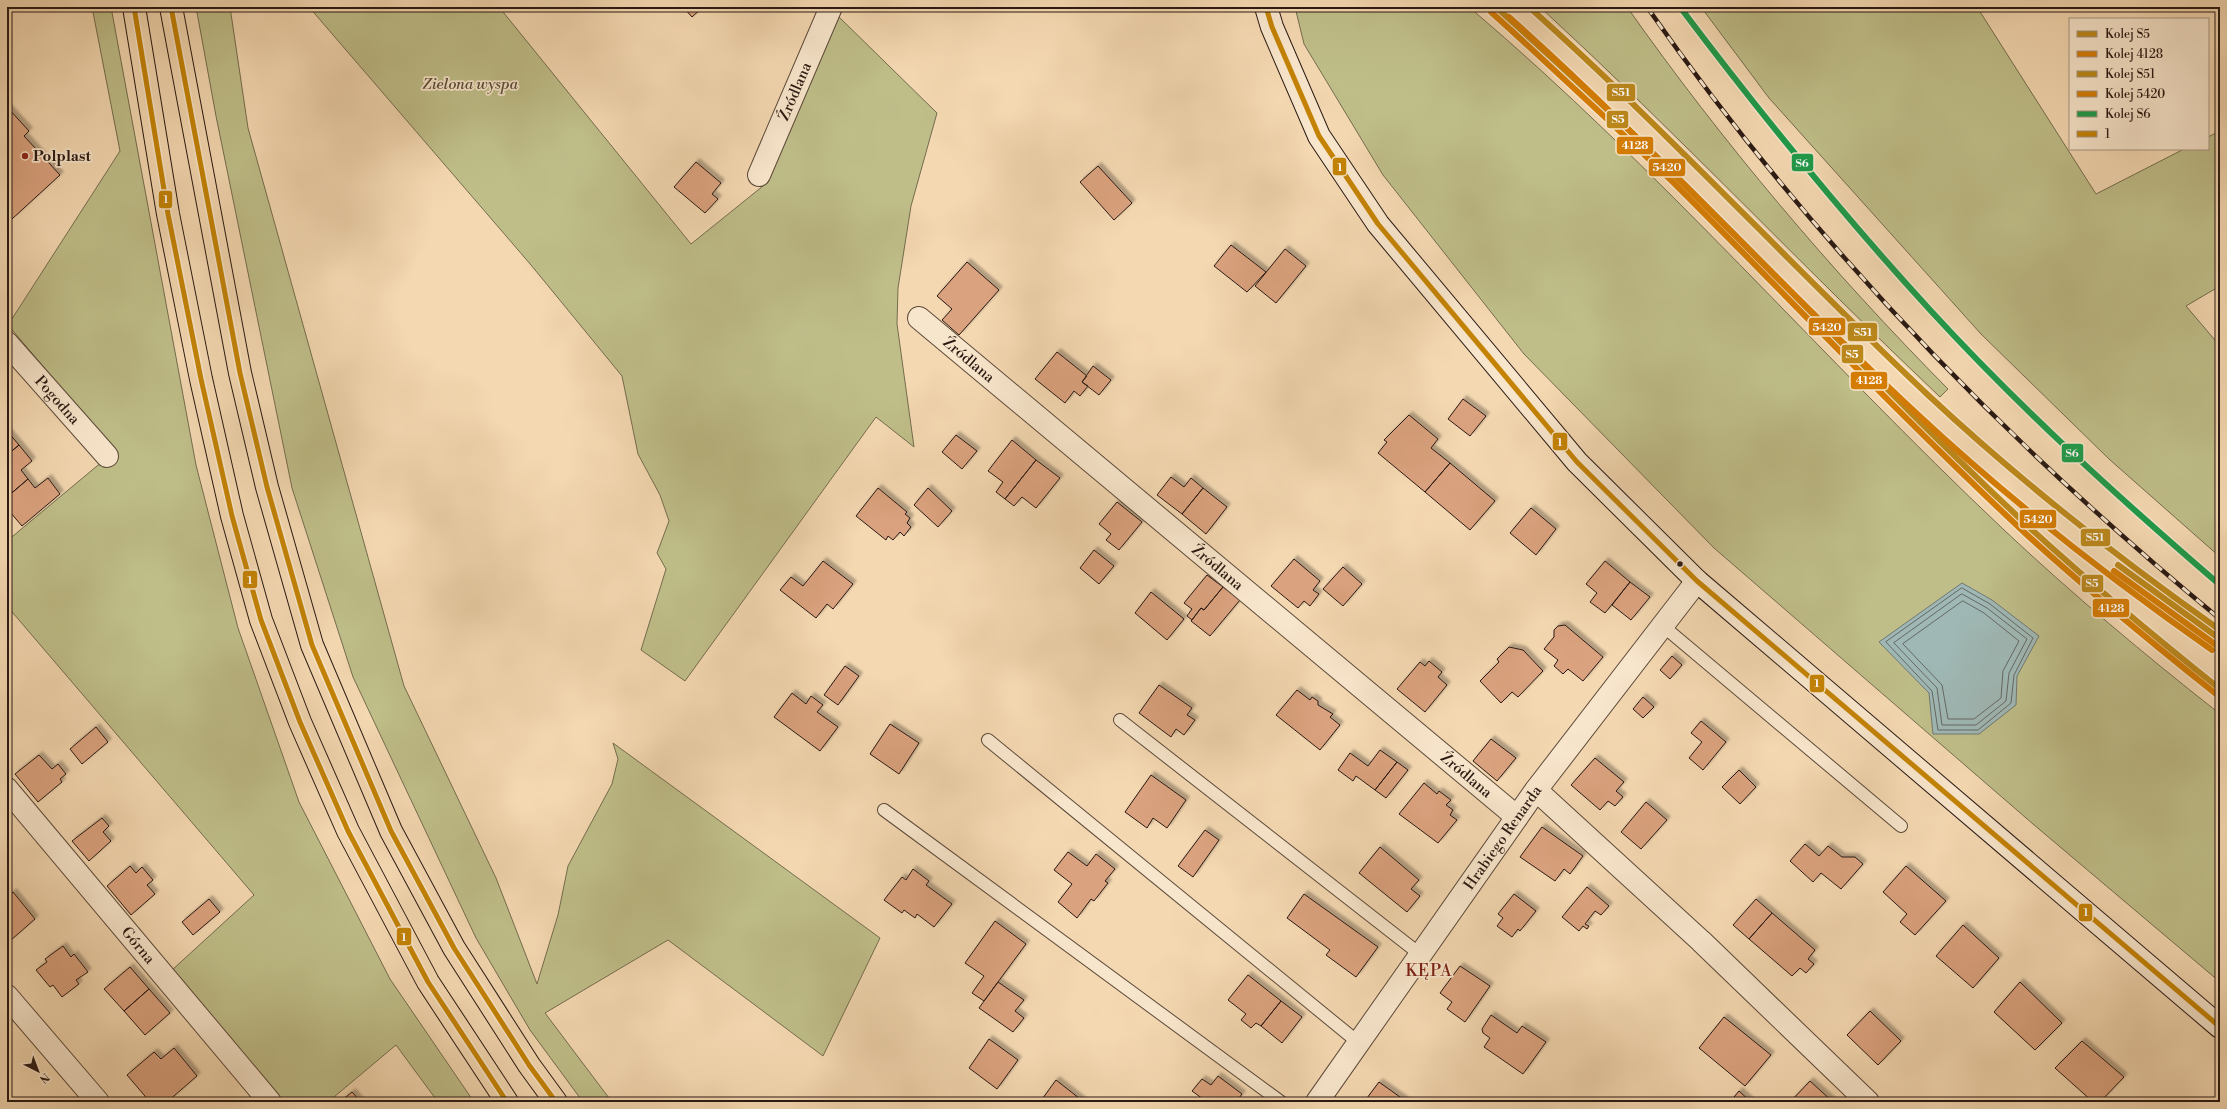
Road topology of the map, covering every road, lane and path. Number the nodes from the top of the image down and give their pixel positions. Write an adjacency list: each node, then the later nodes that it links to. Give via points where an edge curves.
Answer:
1 (134, 7): 24 (main road, via 168,214 201,379 232,516 261,620 300,722 348,831 428,982)
2 (171, 7): 25 (main road, via 240,373 267,487 312,645 391,832 454,948)
3 (831, 7): 5 (street, Źródlana)
4 (1266, 7): 9 (street, via 1272,27 1319,136 1378,224 1577,462)
5 (759, 175)
6 (919, 318): 16 (street, Źródlana)
7 (7, 343): 8 (street, Pogodna)
8 (107, 456)
9 (1697, 581): 10 (street, Hrabiego Renarda); 20 (street)
10 (1663, 626): 14 (street, Hrabiego Renarda); 17 (lane)
11 (1120, 720): 18 (lane)
12 (988, 740): 21 (lane)
13 (7, 789): 23 (street, Górna)
14 (1536, 790): 16 (street, Hrabiego Renarda); 28 (street, via 1701,941)
15 (884, 810): 26 (lane)
16 (1517, 817): 18 (street, Hrabiego Renarda)
17 (1901, 826)
18 (1421, 955): 21 (street, Hrabiego Renarda)
19 (7, 996): 22 (street)
20 (2220, 1027)
21 (1359, 1043): 27 (street, Hrabiego Renarda)
22 (98, 1102)
23 (270, 1102)
24 (507, 1102)
25 (556, 1102)
26 (1281, 1102)
27 (1317, 1102)
28 (1868, 1102)

